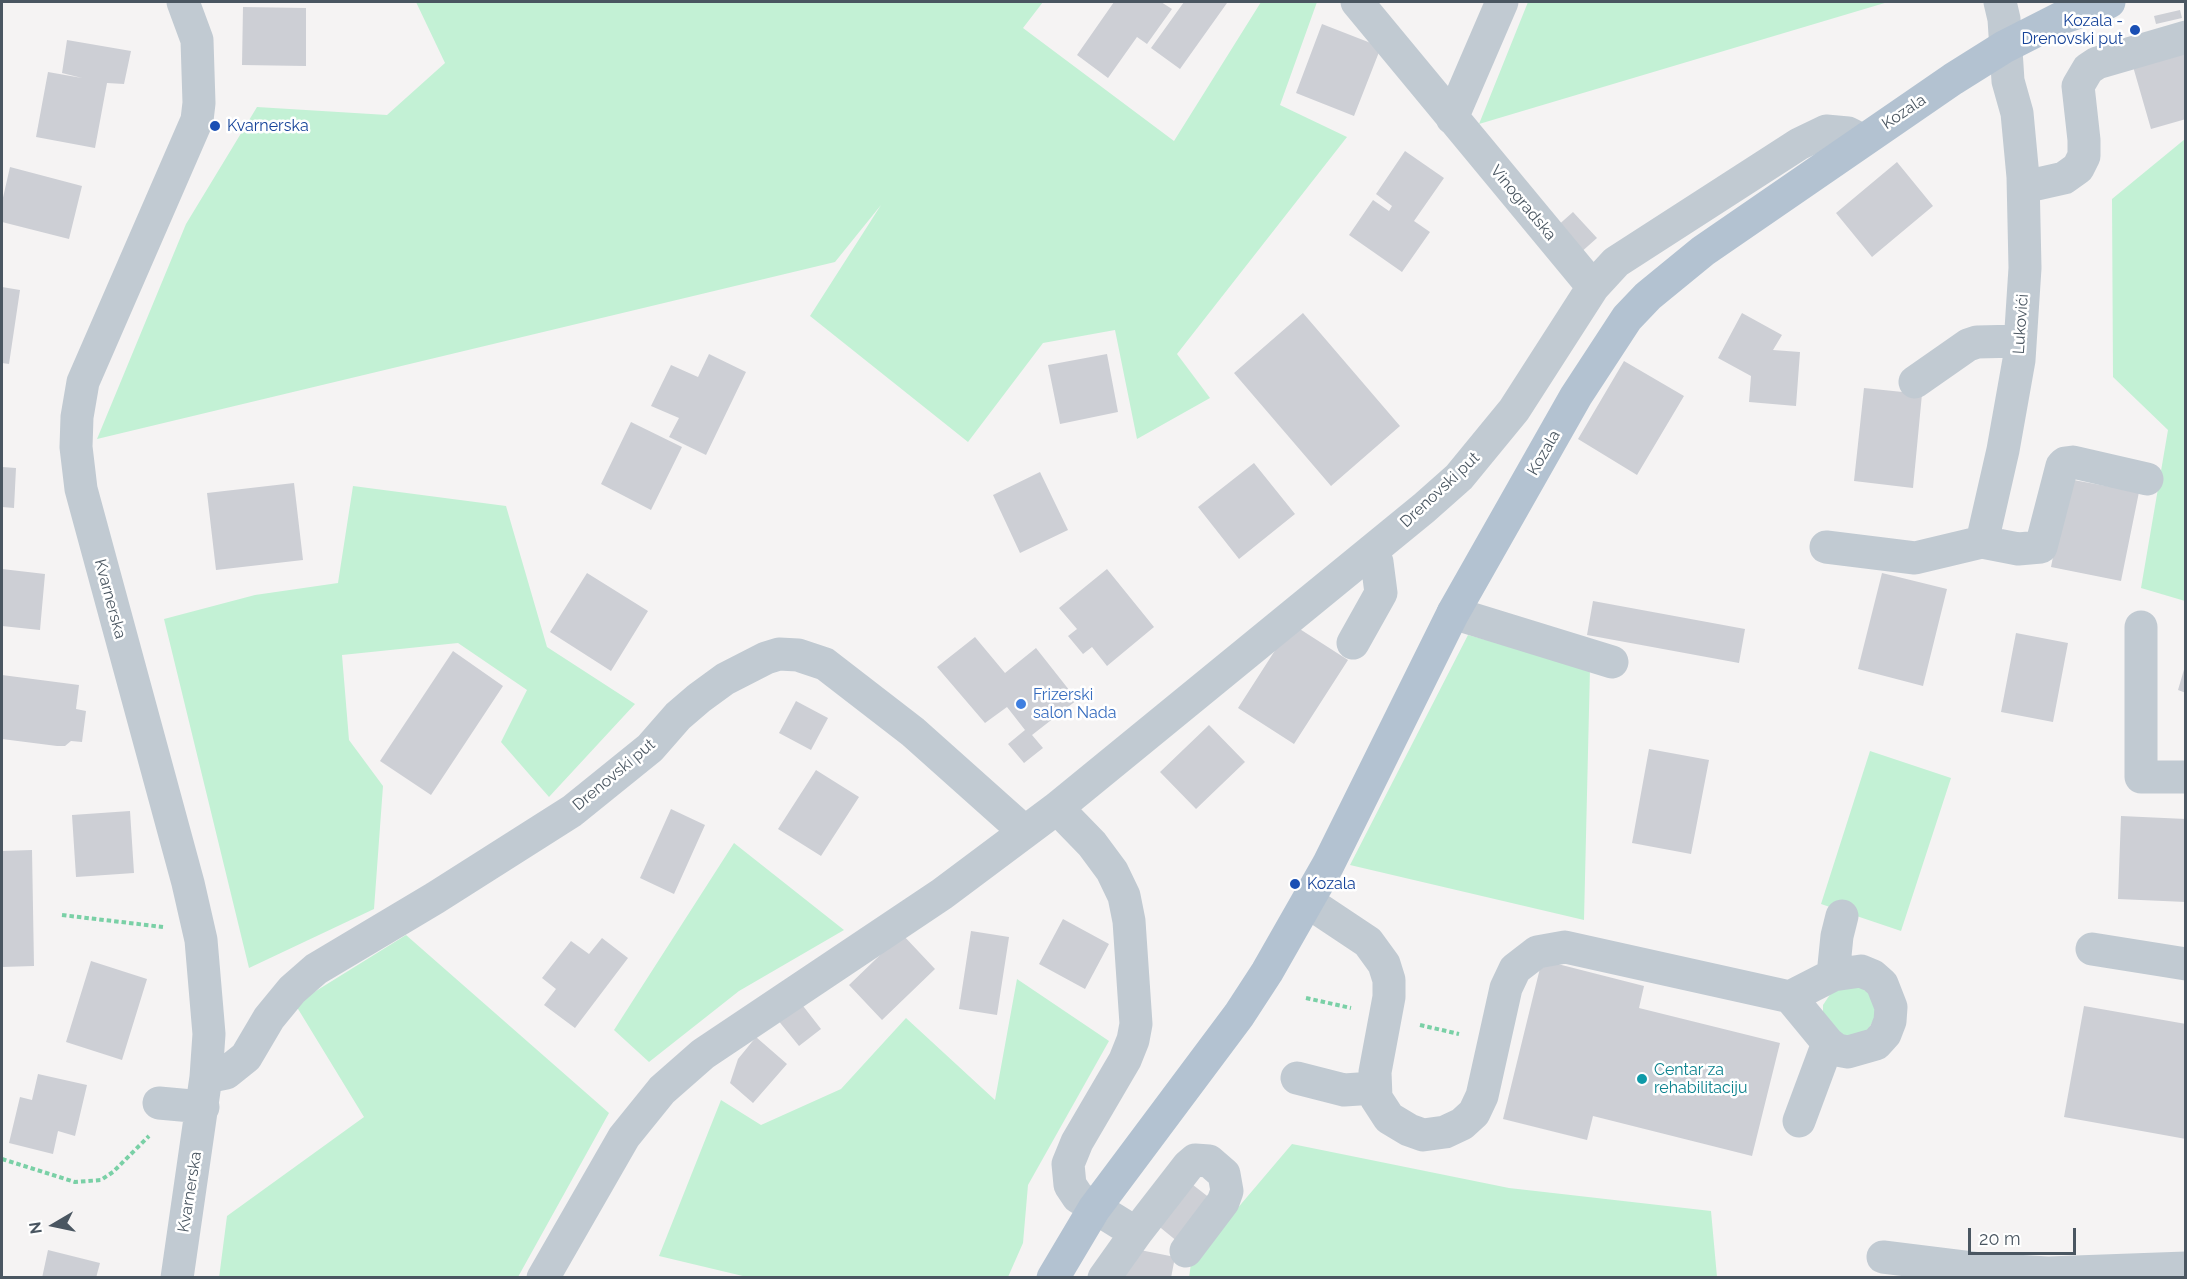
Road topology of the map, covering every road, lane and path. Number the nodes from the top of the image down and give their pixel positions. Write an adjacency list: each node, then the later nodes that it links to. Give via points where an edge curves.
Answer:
1 (183, 2): 40 (street, Kvarnerska, via 197,40 200,94 196,120 83,382 76,447 81,489 201,940 209,1034)
2 (1357, 2): 8 (street, Vinogradska)
3 (1502, 2): 8 (street)
4 (2000, 2): 7 (street)
5 (2109, 2): 7 (main road, Kozala, via 2061,18)
6 (2186, 37): 10 (street, via 2088,69 2078,86 2084,156 2078,168 2064,178)
7 (2004, 47): 9 (main road, Kozala); 10 (street, Lukovići, via 2017,113)
8 (1452, 118): 11 (street, Vinogradska)
9 (1862, 140): 11 (street, Drenovski put, via 1848,132 1826,131 1799,144 1616,262); 18 (main road, Kozala, via 1703,251 1647,296 1627,318 1576,396)
10 (2024, 187): 12 (street, Lukovići, via 2025,268)
11 (1593, 287): 17 (street, Drenovski put, via 1514,410 1484,449 1450,484)
12 (2020, 341): 13 (street, via 1968,345); 15 (street, Lukovići, via 2003,450)
13 (1915, 382)
14 (2147, 479): 15 (street, via 2065,463 2041,547 2018,549)
15 (1982, 542): 16 (street, via 1927,557 1902,558)
16 (1826, 547)
17 (1372, 550): 20 (street, via 1381,593); 23 (street, Drenovski put)
18 (1453, 613): 21 (street); 25 (main road, Kozala)
19 (2141, 627): 22 (street, via 2141,777)
20 (1353, 643)
21 (1612, 662)
22 (2186, 777)
23 (1057, 808): 24 (street, Drenovski put); 43 (street, via 1113,871 1130,921 1136,1024 1133,1040 1068,1164 1075,1194)
24 (1024, 832): 40 (street, Drenovski put, via 913,732 825,664 798,655 766,658 699,698 650,748 572,810 316,969 275,1011 246,1057); 49 (street, Drenovski put, via 942,894 703,1054 662,1090 624,1137)
25 (1308, 902): 39 (street, via 1368,942 1384,964 1389,997); 43 (main road, Kozala, via 1239,1015)
26 (62, 915): 28 (path)
27 (1842, 916): 31 (street)
28 (175, 928)
29 (2092, 949): 30 (street)
30 (2186, 964)
31 (1833, 975): 32 (street); 37 (street, via 1849,971 1873,976 1887,994 1890,1021 1876,1044 1863,1049 1848,1052)
32 (1790, 997): 37 (street); 39 (street, via 1565,946 1550,948 1537,952 1515,969 1506,988 1482,1096 1474,1113 1462,1124 1445,1132 1423,1135 1409,1130 1389,1118 1380,1107)
33 (1306, 998): 34 (path)
34 (1361, 1010)
35 (1410, 1022): 36 (path)
36 (1461, 1035)
37 (1827, 1043): 41 (street)
38 (1297, 1078): 39 (street, via 1344,1090)
39 (1374, 1088)
40 (185, 1098): 42 (path, via 140,1147 100,1180 75,1182); 48 (street, Kvarnerska)
41 (1800, 1120)
42 (2, 1159)
43 (1094, 1209): 44 (street); 50 (main road, Kozala)
44 (1136, 1233): 45 (street, via 1188,1166 1196,1160 1209,1161 1224,1174 1227,1191); 51 (street)
45 (1186, 1251)
46 (1883, 1257): 47 (street, via 2048,1273)
47 (2186, 1268)
48 (177, 1278)
49 (543, 1278)
50 (1053, 1278)
51 (1104, 1278)

